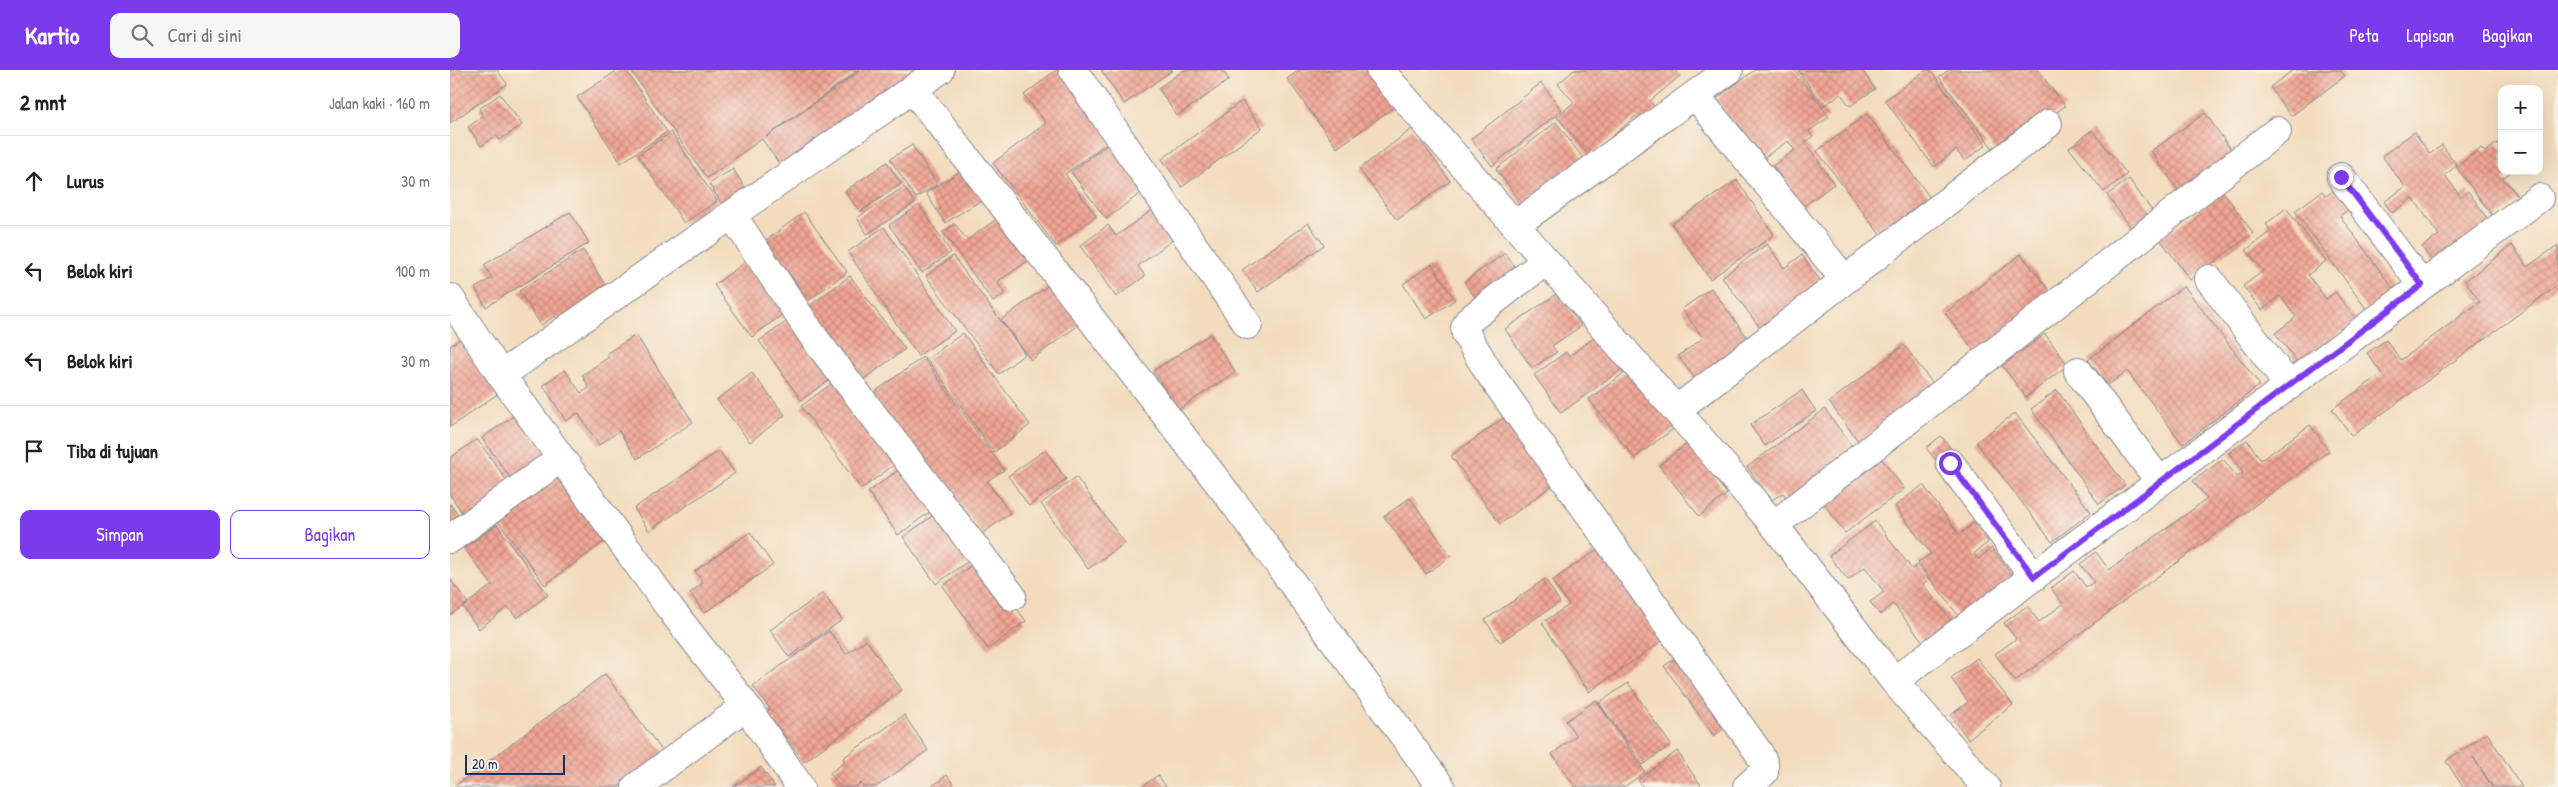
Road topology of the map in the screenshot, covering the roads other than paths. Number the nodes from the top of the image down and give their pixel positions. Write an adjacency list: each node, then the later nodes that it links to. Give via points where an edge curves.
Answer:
1 (940, 70): 5 (street)
2 (1073, 70): 18 (street)
3 (1380, 70): 12 (street)
4 (1730, 70): 6 (street)
5 (914, 89): 11 (street); 34 (street, via 1234,503)
6 (1696, 96): 12 (street); 15 (street)
7 (2048, 124): 15 (street)
8 (2277, 131): 26 (street)
9 (2341, 177): 16 (street)
10 (2539, 198): 16 (street)
11 (732, 215): 20 (street); 29 (street, via 815,339)
12 (1515, 225): 13 (street)
13 (1546, 262): 22 (street); 35 (street, via 1469,320 1466,334 1494,379 1759,753 1764,772)
14 (2209, 279): 21 (street)
15 (1845, 280): 22 (street)
16 (2422, 285): 21 (street)
17 (450, 298): 20 (street)
18 (1248, 325)
19 (2078, 371): 25 (street)
20 (501, 375): 23 (street)
21 (2289, 386): 25 (street)
22 (1676, 410): 26 (street)
23 (561, 458): 27 (street); 31 (street, via 668,607)
24 (1950, 463): 28 (street)
25 (2160, 482): 28 (street)
26 (1774, 526): 30 (street)
27 (450, 539)
28 (2034, 577): 30 (street)
29 (1012, 596)
30 (1894, 682): 36 (street)
31 (746, 706): 32 (street); 33 (street)
32 (636, 787)
33 (800, 787)
34 (1441, 787)
35 (1747, 787)
36 (1986, 787)

